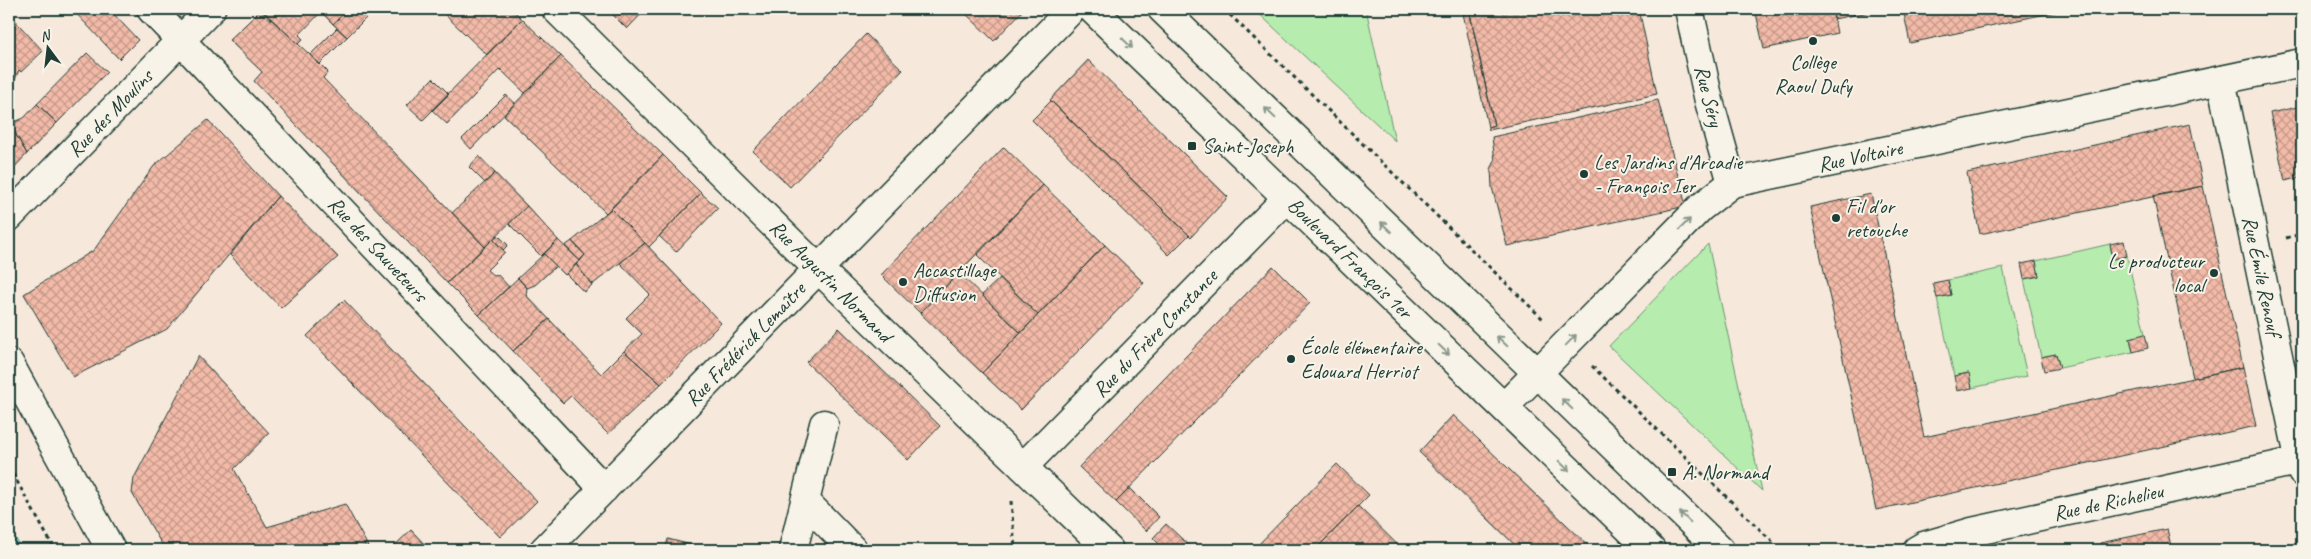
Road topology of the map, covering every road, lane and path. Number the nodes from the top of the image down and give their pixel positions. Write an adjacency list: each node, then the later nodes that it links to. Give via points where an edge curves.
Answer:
1 (151, 9): 9 (street, Rue des Sauveteurs)
2 (211, 9): 9 (street, Rue des Moulins)
3 (556, 9): 15 (street, Rue Augustin Normand)
4 (1072, 9): 15 (street, Rue Frédérick Lemaître)
5 (1092, 9): 13 (street, Boulevard François 1er, one-way to 13)
6 (1162, 9): 18 (street, one-way to 6)
7 (1224, 9): 16 (path)
8 (1689, 9): 12 (street, Rue Séry, via 1709,101)
9 (181, 39): 14 (street, Rue des Moulins); 24 (street, Rue des Sauveteurs)
10 (2302, 63): 11 (street, Rue Voltaire)
11 (2221, 80): 12 (street, Rue Voltaire); 21 (street, Rue Émile Renouf)
12 (1732, 183): 16 (street, Rue Voltaire, one-way to 12, via 1700,208)
13 (1287, 198): 19 (street, Boulevard François 1er, one-way to 19); 23 (street, Rue du Frère Constance)
14 (9, 217)
15 (819, 269): 23 (street, Rue Augustin Normand); 24 (street, Rue Frédérick Lemaître)
16 (1568, 343): 18 (street, Rue Voltaire); 36 (path)
17 (9, 363): 28 (street)
18 (1537, 375): 19 (street, Rue Voltaire); 35 (street, one-way to 18)
19 (1504, 407): 34 (street, Boulevard François 1er, one-way to 34)
20 (824, 424): 26 (street)
21 (2302, 464): 37 (street, Rue de Richelieu, via 1972,532)
22 (9, 467): 27 (path)
23 (1023, 467): 33 (street, Rue Augustin Normand)
24 (604, 489): 29 (street, Rue Frédérick Lemaître)
25 (1011, 496): 32 (path)
26 (805, 501): 30 (street); 31 (street)
27 (55, 550)
28 (111, 550)
29 (544, 550)
30 (793, 550)
31 (853, 550)
32 (1014, 550)
33 (1108, 550)
34 (1651, 550)
35 (1720, 550)
36 (1781, 550)
37 (1916, 550)

